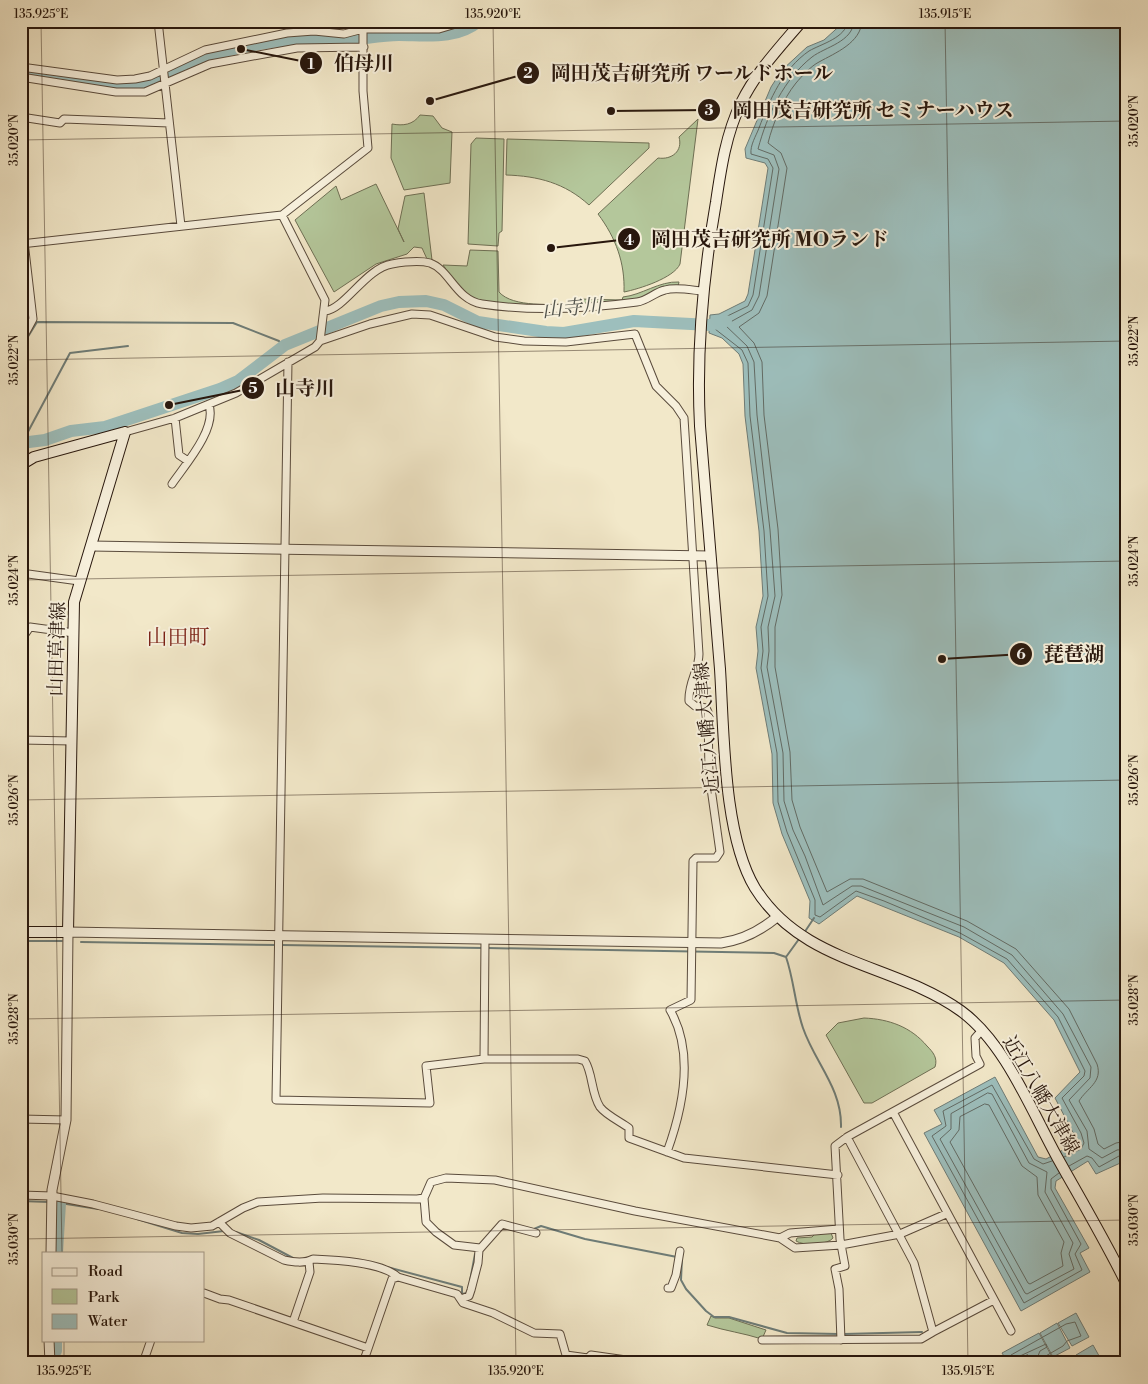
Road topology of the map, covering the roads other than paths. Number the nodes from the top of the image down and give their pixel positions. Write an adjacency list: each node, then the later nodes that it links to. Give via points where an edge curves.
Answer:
1 (158, 21): 8 (street)
2 (466, 21): 4 (street, via 439,29)
3 (802, 21): 17 (main road, 近江八幡大津線, via 757,75 736,114 725,147)
4 (363, 25): 5 (street); 8 (street, via 344,34 287,33 205,50)
5 (364, 47): 8 (street, via 297,48); 13 (street, via 368,148)
6 (21, 67): 7 (street)
7 (68, 73): 8 (street, via 117,80); 10 (street)
8 (164, 75): 10 (street, via 156,88 133,92); 12 (street)
9 (21, 77): 10 (street)
10 (67, 84)
11 (21, 117): 12 (street, via 60,123 64,118)
12 (169, 123): 15 (street)
13 (282, 215): 15 (street); 18 (street, via 325,300)
14 (21, 216): 16 (street)
15 (181, 226): 16 (street)
16 (23, 244): 20 (street, via 33,319)
17 (702, 291): 18 (street, via 665,290 640,302 568,310 480,304 466,298 440,270 416,261 378,268 334,307); 31 (main road, 近江八幡大津線, via 699,410)
18 (325, 310): 19 (street)
19 (321, 339): 21 (street, via 315,347); 30 (street, via 412,314 430,316 496,337 524,341 566,342 635,334 656,386 684,418)
20 (21, 341)
21 (288, 362): 22 (street); 29 (street)
22 (209, 405): 23 (street); 25 (street, via 212,414)
23 (175, 418): 24 (street); 25 (street, via 179,455)
24 (124, 432): 26 (main road, via 34,457); 28 (main road, 山田草津線)
25 (188, 461): 27 (street)
26 (22, 465)
27 (172, 484)
28 (91, 546): 29 (street); 33 (main road, 山田草津線)
29 (284, 549): 30 (street); 41 (street)
30 (693, 556): 31 (street); 43 (street, via 700,654 689,701 708,712 709,774 720,852 716,858 696,858 694,861)
31 (710, 556): 38 (main road, 近江八幡大津線, via 733,825 745,868 764,902)
32 (21, 573): 33 (street)
33 (79, 581): 34 (main road, 山田草津線, via 74,602)
34 (74, 632): 35 (street, via 30,627); 37 (main road, 山田草津線)
35 (21, 640)
36 (21, 740): 37 (street)
37 (72, 741): 40 (main road, 山田草津線)
38 (777, 917): 43 (street, via 740,939); 44 (main road, 近江八幡大津線, via 801,936 835,954 960,1010)
39 (21, 932): 40 (main road)
40 (68, 932): 41 (street); 48 (street)
41 (278, 942): 42 (street); 45 (street, via 276,1100 430,1103 426,1066)
42 (485, 946): 43 (street); 45 (street)
43 (692, 949): 50 (street, via 690,1000 670,1010 682,1034 683,1087 681,1112)
44 (982, 1030): 46 (street, via 975,1038 980,1064); 67 (main road, 近江八幡大津線, via 1001,1055)
45 (484, 1059): 50 (street, via 585,1060 600,1108 629,1128 628,1138)
46 (893, 1112): 49 (street); 55 (street)
47 (21, 1119): 48 (street)
48 (66, 1120): 53 (street)
49 (847, 1137): 51 (street, via 835,1146); 59 (street)
50 (667, 1152): 51 (street, via 684,1158)
51 (838, 1175): 57 (street)
52 (21, 1196): 53 (street)
53 (52, 1196): 56 (street, via 122,1210 176,1226 206,1228); 64 (street)
54 (424, 1198): 56 (street, via 258,1202); 60 (street, via 431,1182 440,1178 482,1178); 62 (street, via 426,1222 436,1232 454,1245)
55 (946, 1214): 59 (street); 71 (street)
56 (219, 1222): 65 (street, via 230,1233 284,1260)
57 (839, 1229): 60 (street, via 790,1233); 61 (street)
58 (536, 1233): 62 (street, via 502,1224)
59 (900, 1234): 61 (street); 74 (street, via 914,1263)
60 (780, 1238): 61 (street, via 794,1248)
61 (841, 1245): 76 (street, via 845,1266 835,1270)
62 (480, 1248): 70 (street, via 469,1296)
63 (680, 1251): 68 (street, via 676,1275 671,1288)
64 (51, 1252)
65 (309, 1262): 66 (street, via 349,1262 392,1272); 72 (street, via 310,1272)
66 (398, 1278): 70 (street, via 457,1294); 79 (street, via 392,1279)
67 (1127, 1285)
68 (668, 1288)
69 (205, 1294): 72 (street)
70 (461, 1299): 80 (street, via 462,1303 493,1313 534,1333 562,1333 566,1355)
71 (994, 1300): 73 (street); 74 (street)
72 (292, 1322): 79 (street)
73 (1011, 1331)
74 (933, 1332): 76 (street, via 921,1339)
75 (762, 1340): 76 (street)
76 (841, 1340)
77 (49, 1342): 81 (street)
78 (150, 1342): 82 (street)
79 (368, 1348): 83 (street)
80 (587, 1361): 84 (street, via 591,1355)
81 (50, 1363)
82 (143, 1363)
83 (363, 1363)
84 (647, 1363)

